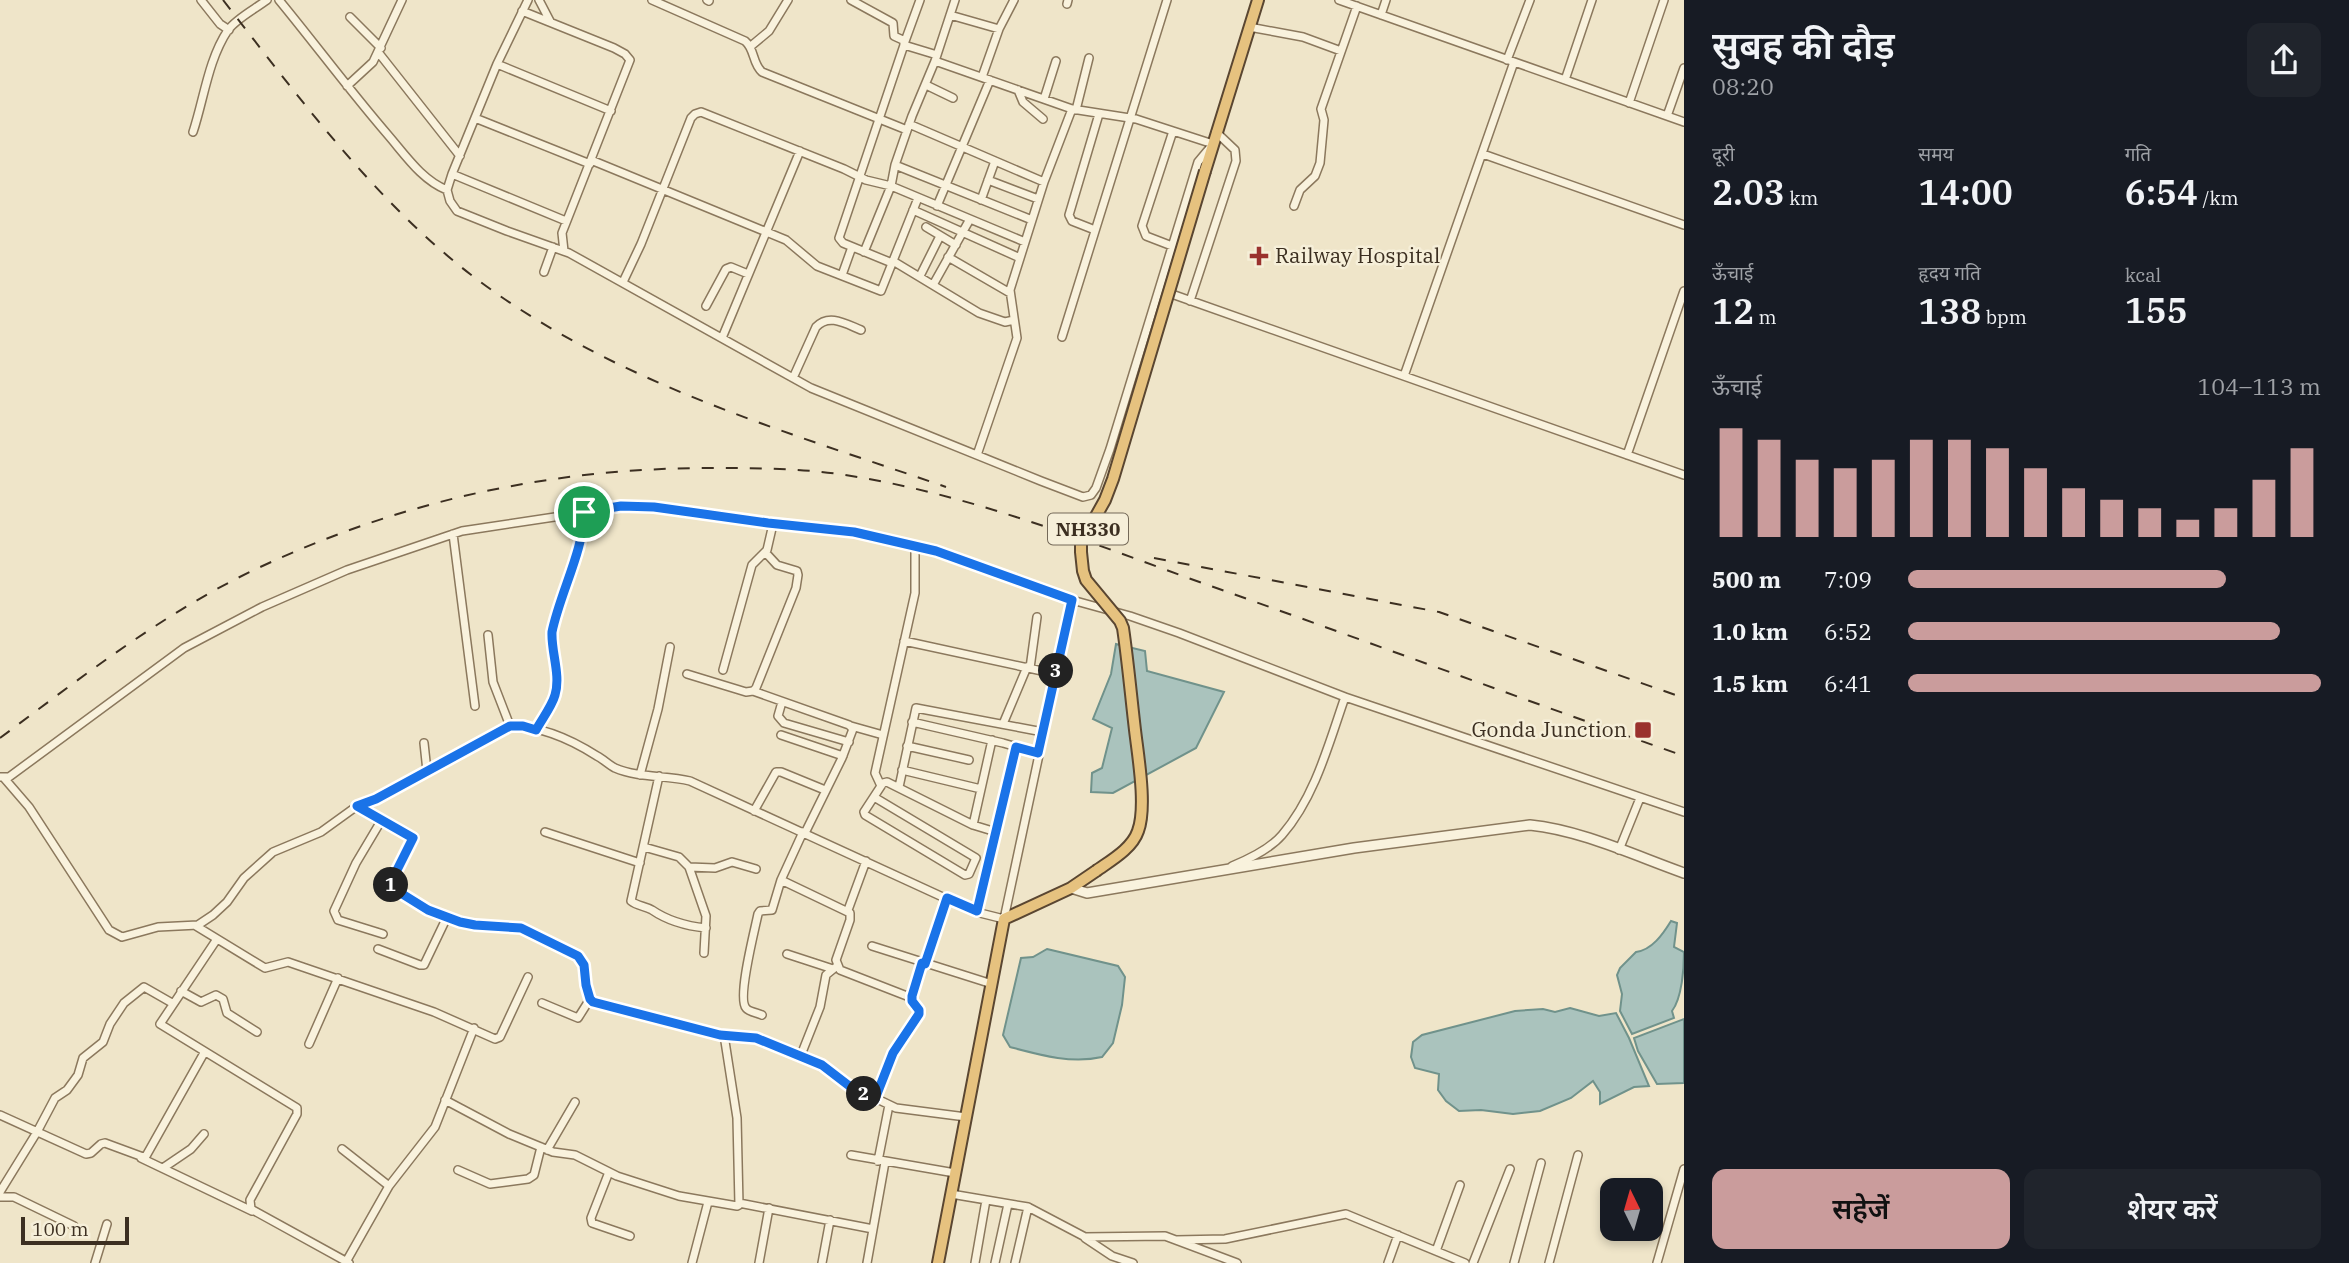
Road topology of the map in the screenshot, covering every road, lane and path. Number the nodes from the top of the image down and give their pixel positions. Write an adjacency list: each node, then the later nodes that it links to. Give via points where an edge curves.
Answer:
1 (201, 0): 28 (street)
2 (267, 0): 28 (street)
3 (279, 0): 42 (street)
4 (402, 0): 31 (street)
5 (528, 0): 21 (street)
6 (539, 0): 25 (street)
7 (652, 0): 30 (street)
8 (788, 0): 30 (street, via 769,31)
9 (851, 0): 29 (street, via 893,23 894,36)
10 (920, 0): 29 (street)
11 (955, 0): 22 (street)
12 (1014, 0): 27 (street)
13 (1167, 0): 54 (street)
14 (1258, 0): 26 (highway, NH330)
15 (1339, 0): 20 (street)
16 (1386, 0): 23 (street)
17 (1530, 0): 36 (street)
18 (1592, 0): 40 (street)
19 (1664, 0): 46 (street)
20 (1357, 6): 23 (street); 32 (street)
21 (522, 11): 25 (street); 37 (street)
22 (950, 15): 27 (street); 33 (street)
23 (1381, 15): 36 (street)
24 (350, 17): 31 (street)
25 (550, 22): 48 (street, via 628,56 629,67)
26 (1249, 27): 32 (street, via 1303,37); 59 (highway, NH330)
27 (999, 29): 39 (street)
28 (229, 30): 58 (street, via 209,72)
29 (904, 43): 33 (street); 52 (street)
30 (751, 46): 52 (street, via 762,72)
31 (380, 50): 42 (street); 63 (street)
32 (1341, 51): 79 (street, via 1321,109 1320,163)
33 (936, 58): 39 (street); 41 (street)
34 (1089, 58): 47 (street)
35 (1056, 61): 45 (street)
36 (1511, 61): 40 (street); 62 (street)
37 (497, 65): 48 (street); 51 (street)
38 (1684, 68): 50 (street)
39 (986, 79): 43 (street); 60 (street)
40 (1565, 80): 46 (street)
41 (926, 85): 44 (street); 56 (street)
42 (347, 86): 74 (street, via 419,171)
43 (1018, 90): 45 (street); 53 (street, via 1023,102)
44 (953, 97)
45 (1044, 99): 47 (street)
46 (1629, 103): 50 (street)
47 (1074, 109): 49 (street); 70 (street)
48 (611, 111): 65 (street)
49 (1099, 114): 54 (street); 86 (street, via 1069,215)
50 (1667, 116): 55 (street)
51 (475, 118): 63 (street); 65 (street)
52 (879, 119): 56 (street); 68 (street)
53 (1043, 119)
54 (1131, 119): 57 (street); 86 (street)
55 (1684, 122)
56 (908, 127): 60 (street); 66 (street)
57 (1173, 131): 59 (street); 92 (street, via 1142,226 1146,236)
58 (192, 132)
59 (1214, 138): 92 (street, via 1198,162); 109 (street, via 1235,150 1236,161); 182 (highway, NH330, bridge, via 1113,479 1081,543 1086,580 1123,628 1142,817 1130,844)
60 (961, 147): 64 (street); 72 (street)
61 (800, 151): 68 (street); 73 (street, via 701,112 691,118); 87 (street)
62 (1483, 154): 84 (street); 115 (street)
63 (460, 156): 67 (street)
64 (995, 161): 69 (street); 70 (street)
65 (590, 162): 73 (street); 83 (street)
66 (895, 165): 71 (street); 72 (street)
67 (452, 174): 74 (street); 83 (street)
68 (859, 176): 71 (street); 94 (street, via 839,238)
69 (988, 180): 76 (street); 77 (street)
70 (1044, 182): 76 (street)
71 (891, 186): 75 (street); 96 (street)
72 (945, 186): 77 (street); 78 (street)
73 (663, 188): 87 (street); 104 (street)
74 (447, 190): 93 (street, via 457,211)
75 (918, 198): 78 (street); 80 (street)
76 (1038, 199): 82 (street)
77 (981, 200): 82 (street)
78 (937, 206): 81 (street)
79 (1294, 206)
80 (913, 210): 88 (street); 99 (street)
81 (970, 219): 88 (street); 90 (street)
82 (1032, 220): 90 (street)
83 (566, 221): 95 (street)
84 (1684, 225)
85 (926, 227): 89 (street)
86 (1095, 230): 113 (street)
87 (766, 231): 101 (street); 102 (street, via 786,240 817,266)
88 (962, 233): 91 (street); 98 (street)
89 (940, 236): 91 (street); 103 (street)
90 (1025, 242): 98 (street)
91 (956, 246): 97 (street)
92 (1172, 246): 106 (street)
93 (554, 247): 95 (street); 100 (street)
94 (852, 247): 96 (street); 102 (street)
95 (564, 251): 104 (street)
96 (864, 252): 99 (street)
97 (948, 257): 105 (street); 108 (street)
98 (1020, 258): 108 (street)
99 (892, 262): 102 (street, via 881,290); 103 (street)
100 (544, 272)
101 (748, 274): 110 (street, via 726,269); 114 (street)
102 (842, 275)
103 (920, 276): 105 (street)
104 (624, 282): 114 (street)
105 (933, 285): 111 (street, via 979,313 1004,322)
106 (1159, 289): 109 (street); 118 (street, via 1110,449 1091,495 1083,497)
107 (1684, 291): 117 (street)
108 (1010, 293): 111 (street)
109 (1190, 301): 115 (street)
110 (706, 306)
111 (1014, 320): 118 (street, via 1017,338)
112 (861, 330): 116 (street, via 832,319 822,321)
113 (1062, 337)
114 (722, 338): 116 (street)
115 (1404, 376): 117 (street)
116 (793, 378): 118 (street)
117 (1627, 455): 119 (street)
118 (977, 456)
119 (1684, 475)
120 (584, 512): 121 (street, via 654,507); 122 (street); 142 (street, via 582,540 552,632 555,696)
121 (773, 524): 123 (street, via 854,532); 124 (street)
122 (453, 534): 137 (street); 158 (street, via 347,570 184,648)
123 (915, 546): 125 (street); 128 (street, via 915,586)
124 (765, 552): 131 (street, via 752,565); 134 (street, via 774,563 799,575)
125 (1072, 600): 133 (street); 135 (street, via 1167,629)
126 (1037, 617): 130 (street)
127 (488, 635): 140 (street, via 493,682)
128 (904, 641): 130 (street); 145 (street)
129 (670, 647): 156 (street)
130 (1029, 668): 133 (street); 139 (street)
131 (723, 670)
132 (687, 674): 134 (street)
133 (1056, 674): 143 (street)
134 (753, 691): 136 (street)
135 (1345, 696): 164 (street); 179 (street, via 1324,760 1282,836)
136 (782, 702): 141 (street); 147 (street, via 778,716 784,723)
137 (475, 706)
138 (912, 722): 139 (street, via 918,707); 146 (street); 149 (street)
139 (1003, 724): 143 (street)
140 (510, 726): 142 (street); 155 (street)
141 (850, 726): 145 (street); 147 (street)
142 (536, 730): 156 (street, via 565,739 615,768)
143 (1043, 732): 151 (street)
144 (781, 735): 152 (street)
145 (883, 735): 159 (street, via 875,773)
146 (992, 740): 150 (street); 161 (street)
147 (849, 742): 152 (street)
148 (424, 743): 155 (street)
149 (907, 746): 153 (street); 154 (street)
150 (1016, 747): 151 (street); 172 (street)
151 (1038, 753): 187 (street)
152 (843, 756): 162 (street)
153 (969, 760)
154 (902, 770): 160 (street); 161 (street)
155 (427, 771): 165 (street)
156 (640, 775): 157 (street)
157 (659, 776): 166 (street, via 690,781); 173 (street)
158 (2, 778): 188 (street, via 29,807 109,930 122,937 158,926)
159 (881, 786): 160 (street, via 886,781); 163 (street)
160 (898, 787): 169 (street)
161 (981, 789): 169 (street)
162 (825, 790): 166 (street, via 776,772); 171 (street)
163 (874, 797): 163 (street, via 865,815 969,874 976,858)
164 (1640, 797): 167 (street); 174 (street)
165 (357, 806): 168 (street); 188 (street, via 321,832 273,852 214,915)
166 (754, 811): 171 (street)
167 (1684, 812)
168 (381, 821): 186 (street, via 413,838 391,887); 190 (street, via 334,914 338,920)
169 (972, 825): 172 (street)
170 (545, 832): 176 (street)
171 (804, 832): 175 (street); 181 (street)
172 (996, 832): 185 (street)
173 (643, 847): 176 (street); 177 (street, via 679,857)
174 (1619, 850): 179 (street, via 1530,825); 180 (street)
175 (866, 861): 183 (street); 184 (street)
176 (640, 863): 189 (street, via 633,904 676,922)
177 (689, 867): 178 (street, via 715,868 732,862); 189 (street)
178 (756, 869)
179 (1225, 870): 182 (street, via 1087,892)
180 (1684, 873)
181 (781, 880): 184 (street); 206 (street, via 772,910 758,914 744,981 746,1008)
182 (1071, 888): 187 (highway, NH330)
183 (947, 898): 185 (street); 196 (street)
184 (848, 910): 197 (street, via 850,920)
185 (977, 911): 187 (street)
186 (447, 917): 193 (street, via 424,965); 202 (street, via 475,925 521,928 578,956)
187 (1004, 919): 200 (highway)
188 (197, 926): 191 (street)
189 (706, 928): 194 (street)
190 (383, 934)
191 (217, 939): 199 (street, via 265,968 286,961); 201 (street)
192 (872, 946): 196 (street)
193 (378, 949)
194 (704, 953)
195 (787, 954): 197 (street)
196 (923, 963): 200 (street); 203 (street)
197 (835, 967): 203 (street); 212 (street, via 826,975 820,1007)
198 (528, 977): 207 (street, via 500,1037 495,1039)
199 (338, 978): 207 (street); 210 (street)
200 (992, 984): 218 (highway)
201 (181, 991): 204 (street); 208 (street, via 201,1002 216,995 223,999 227,1013)
202 (590, 999): 205 (street, via 578,1018); 209 (street)
203 (912, 999): 213 (street, via 919,1014 893,1053)
204 (172, 1003): 211 (street, via 161,1026); 219 (street, via 144,987 124,1003 105,1040 83,1058 78,1075 55,1098)
205 (542, 1003)
206 (762, 1015)
207 (474, 1028): 214 (street)
208 (257, 1032)
209 (724, 1035): 212 (street, via 756,1038); 240 (street, via 737,1118)
210 (309, 1044)
211 (204, 1053): 225 (street, via 146,1156); 244 (street, via 298,1110 250,1200)
212 (801, 1055): 213 (street)
213 (875, 1099): 216 (street)
214 (445, 1100): 222 (street); 235 (street, via 435,1127)
215 (575, 1102): 222 (street)
216 (889, 1105): 218 (street); 226 (street)
217 (0, 1115): 219 (street)
218 (966, 1117): 233 (highway)
219 (37, 1132): 225 (street, via 86,1154 103,1143); 236 (street)
220 (204, 1134): 228 (street)
221 (342, 1149): 235 (street)
222 (544, 1149): 231 (street, via 528,1179 493,1184); 232 (street, via 575,1155)
223 (851, 1155): 226 (street)
224 (1577, 1155): 271 (street)
225 (140, 1157): 228 (street)
226 (881, 1161): 233 (street); 248 (street)
227 (1541, 1163): 270 (street)
228 (163, 1168): 244 (street)
229 (1510, 1169): 269 (street)
230 (1684, 1169): 272 (street)
231 (458, 1170)
232 (609, 1172): 239 (street); 250 (street, via 592,1223)
233 (955, 1173): 237 (highway)
234 (1460, 1185): 253 (street)
235 (389, 1186): 255 (street)
236 (0, 1194): 247 (street)
237 (951, 1194): 238 (street); 261 (highway)
238 (986, 1200): 241 (street); 262 (street)
239 (708, 1202): 240 (street); 257 (street)
240 (739, 1203): 242 (street)
241 (1008, 1204): 243 (street); 263 (street)
242 (769, 1208): 245 (street); 258 (street)
243 (1028, 1208): 251 (street); 264 (street)
244 (252, 1211): 255 (street)
245 (830, 1220): 248 (street); 259 (street)
246 (107, 1224): 256 (street)
247 (74, 1226)
248 (873, 1229): 260 (street)
249 (1398, 1235): 252 (street, via 1341,1214 1225,1239); 253 (street); 267 (street)
250 (630, 1236)
251 (1085, 1237): 252 (street, via 1164,1236); 254 (street)
252 (1175, 1240): 266 (street)
253 (1436, 1251): 268 (street)
254 (1110, 1259): 265 (street)
255 (347, 1262)
256 (95, 1263)
257 (692, 1263)
258 (759, 1263)
259 (822, 1263)
260 (867, 1263)
261 (938, 1263)
262 (975, 1263)
263 (995, 1263)
264 (1015, 1263)
265 (1133, 1263)
266 (1237, 1263)
267 (1388, 1263)
268 (1465, 1263)
269 (1472, 1263)
270 (1514, 1263)
271 (1549, 1263)
272 (1657, 1263)

